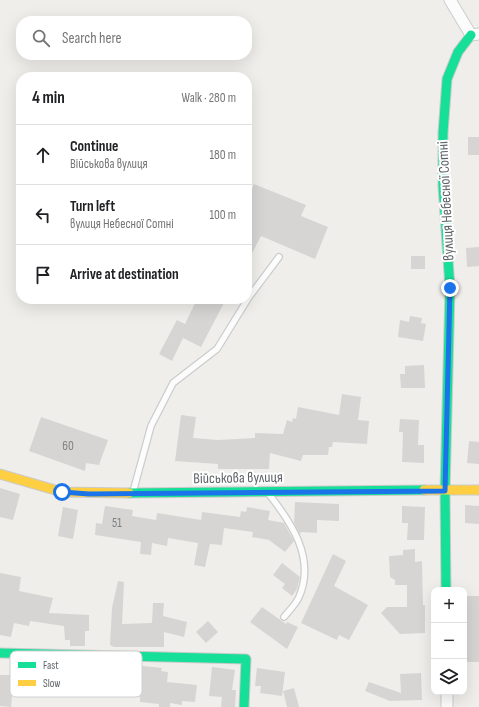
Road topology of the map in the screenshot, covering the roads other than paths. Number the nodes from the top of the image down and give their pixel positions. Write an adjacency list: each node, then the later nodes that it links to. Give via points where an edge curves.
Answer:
1 (450, 0): 2 (street)
2 (475, 35): 9 (street, вулиця Небесної Сотні, via 458,52 447,79 443,133 443,186 450,288)
3 (279, 257): 4 (lane)
4 (252, 293)
5 (245, 304): 10 (lane, via 216,349 173,383 151,426)
6 (0, 474): 10 (street, Військова вулиця, via 62,492)
7 (479, 490): 9 (street, Військова вулиця)
8 (266, 491): 9 (street, Військова вулиця); 10 (street, Військова вулиця); 12 (lane, via 287,517 301,544 303,585 299,599)
9 (445, 491): 11 (street, вулиця Небесної Сотні)
10 (133, 493)
11 (446, 587)
12 (284, 617)
13 (0, 653): 14 (street)
14 (10, 653)
15 (142, 656): 17 (street, via 246,659)
16 (446, 695): 18 (street)
17 (244, 707)
18 (447, 707)

